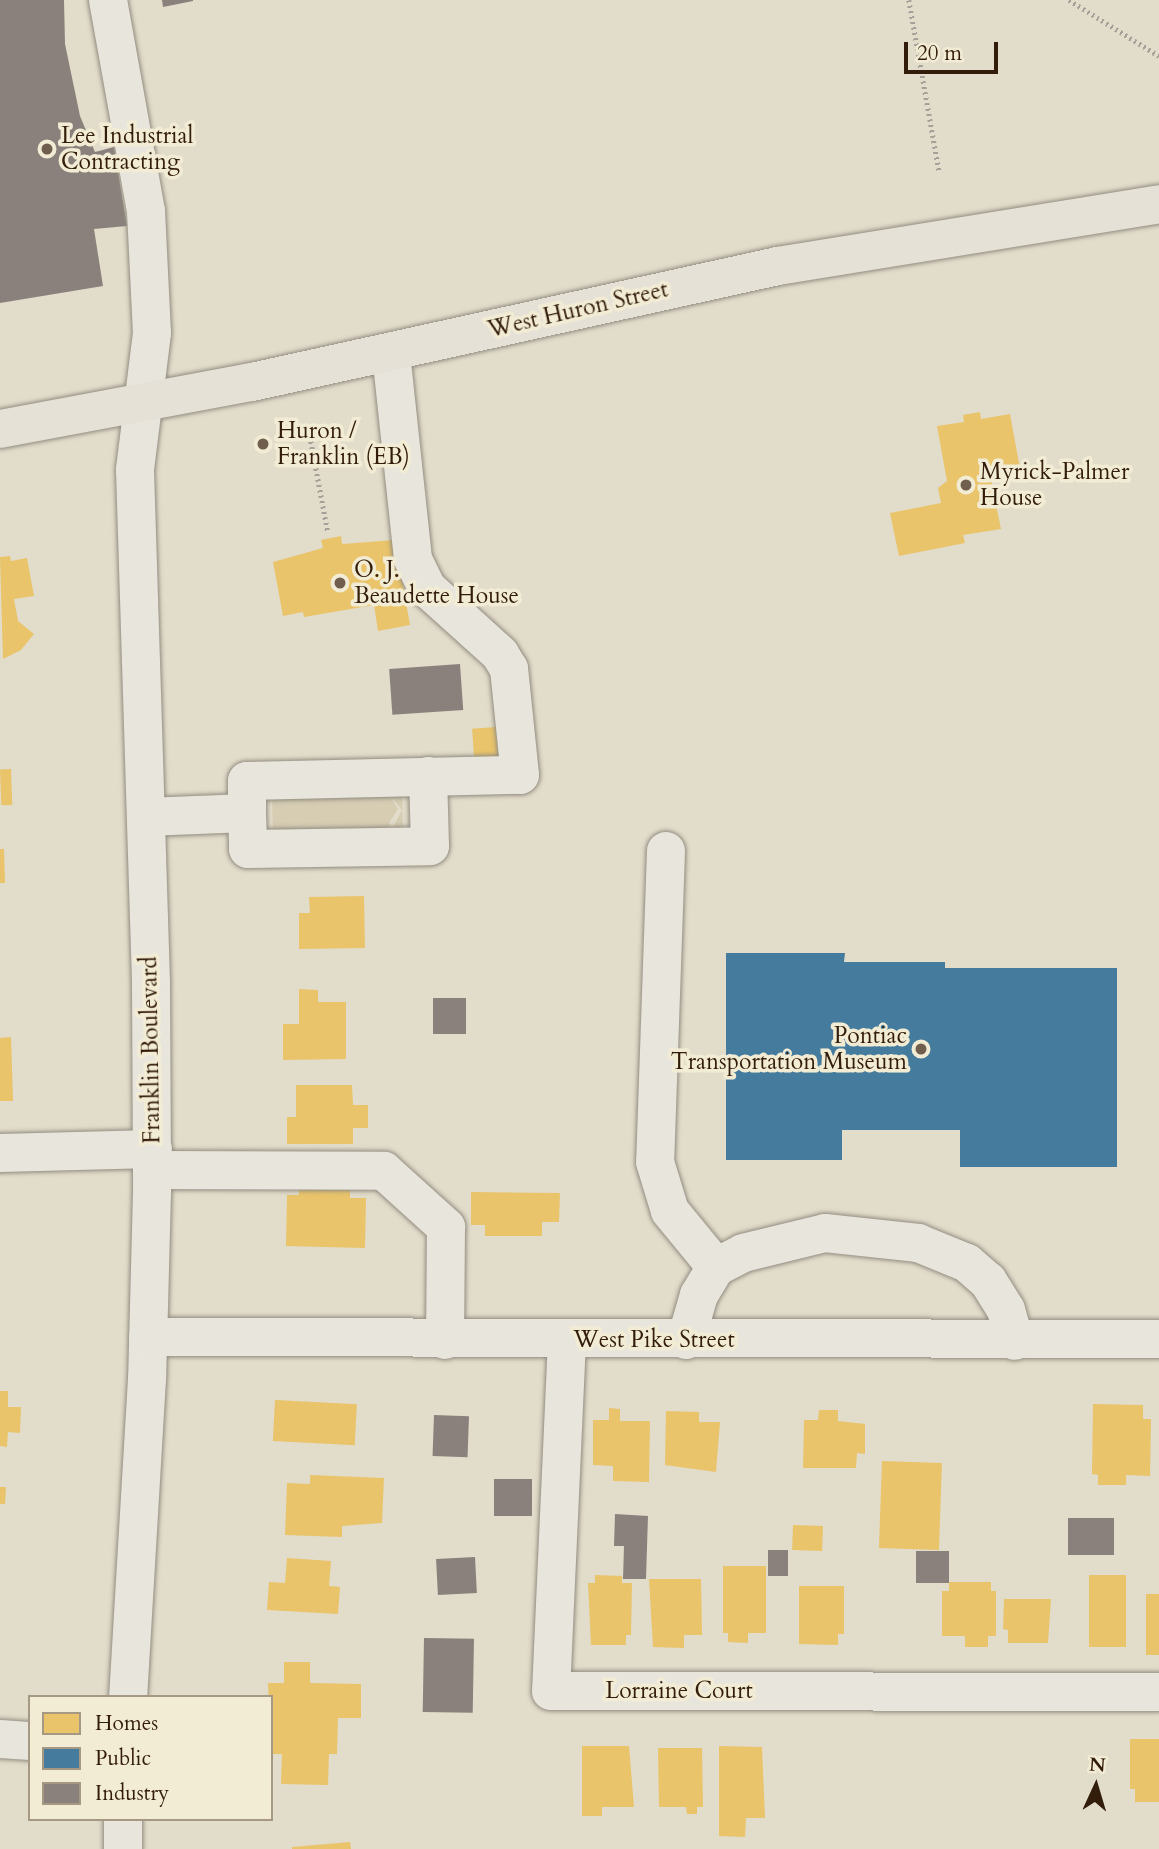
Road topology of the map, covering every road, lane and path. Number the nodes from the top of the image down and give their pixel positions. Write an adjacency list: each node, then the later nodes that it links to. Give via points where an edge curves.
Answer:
1 (108, 0): 8 (street, Franklin Boulevard, via 146,211 152,333)
2 (909, 0): 5 (path)
3 (1069, 0): 4 (path)
4 (1159, 56)
5 (939, 170)
6 (1159, 204): 7 (highway, West Huron Street, via 778,266)
7 (391, 353): 8 (highway, West Huron Street); 12 (street, via 413,559 427,588 500,654 515,692 520,775)
8 (143, 402): 9 (highway, West Huron Street); 14 (street, Franklin Boulevard, via 135,470)
9 (0, 429)
10 (310, 436): 11 (path)
11 (328, 532)
12 (428, 776): 13 (street, via 247,781); 13 (street, via 430,846 248,849)
13 (247, 813): 14 (street)
14 (146, 817): 17 (street, Franklin Boulevard)
15 (666, 851): 18 (street, via 655,1162 670,1211)
16 (0, 1153): 17 (street)
17 (153, 1160): 19 (street, Franklin Boulevard); 21 (street, via 384,1171 446,1227)
18 (716, 1267): 23 (street, via 699,1295); 24 (street, via 743,1253 825,1233 918,1243 944,1250 988,1281 1006,1310)
19 (148, 1338): 21 (street, West Pike Street); 26 (street, Franklin Boulevard)
20 (1159, 1339): 24 (street, West Pike Street)
21 (445, 1340): 22 (street, West Pike Street)
22 (567, 1340): 23 (street, West Pike Street); 25 (street, Lorraine Court, via 551,1691)
23 (686, 1340): 24 (street, West Pike Street)
24 (1014, 1341)
25 (1159, 1692)
26 (128, 1695)
27 (0, 1739): 28 (street)
28 (28, 1741)
29 (123, 1821): 30 (street)
30 (122, 1849)

